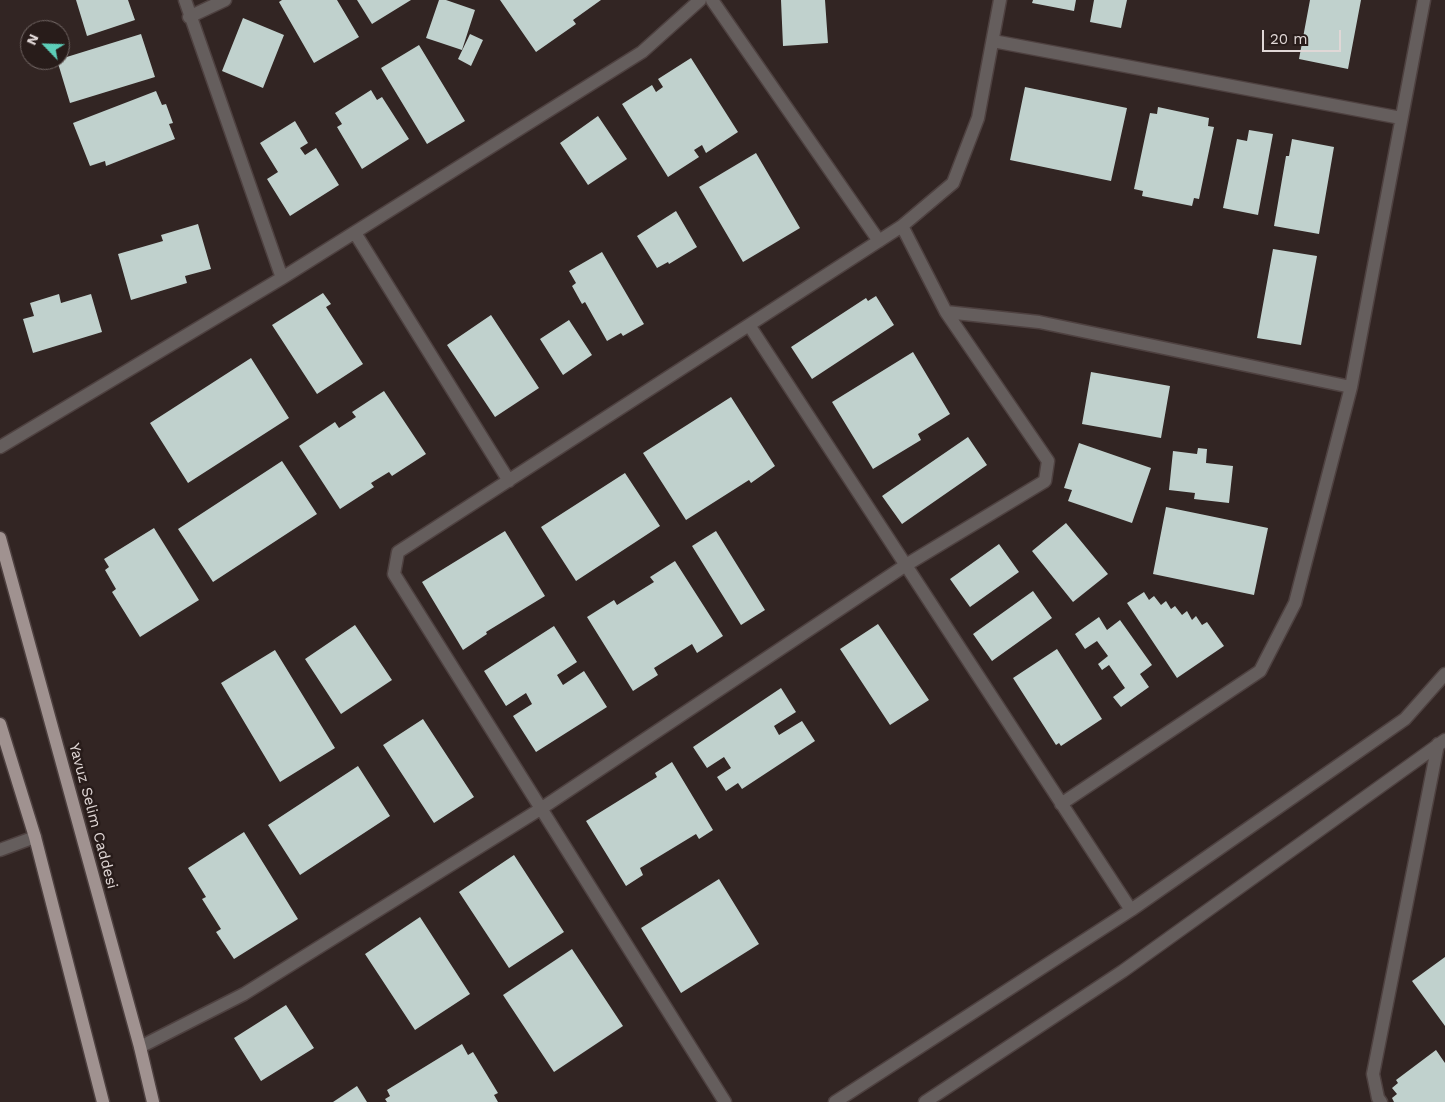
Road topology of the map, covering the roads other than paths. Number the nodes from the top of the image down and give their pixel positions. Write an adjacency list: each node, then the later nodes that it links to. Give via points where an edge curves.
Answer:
1 (185, 0): 7 (street)
2 (225, 0): 7 (street)
3 (700, 0): 11 (street, via 642,52)
4 (712, 0): 12 (street)
5 (1000, 0): 8 (street)
6 (1424, 0): 9 (street)
7 (189, 17): 13 (street)
8 (993, 41): 9 (street); 10 (street, via 978,118 953,183)
9 (1401, 118): 16 (street)
10 (902, 226): 12 (street); 14 (street)
11 (355, 233): 13 (street); 18 (street)
12 (879, 241): 15 (street)
13 (282, 278): 17 (street)
14 (946, 312): 16 (street, via 1039,322); 20 (street, via 1048,461 1045,482)
15 (749, 325): 18 (street); 20 (street)
16 (1351, 387): 24 (street, via 1295,603 1260,671)
17 (0, 448)
18 (509, 481): 25 (street, via 398,552 394,574)
19 (0, 538): 29 (main road, Yavuz Selim Caddesi)
20 (906, 565): 24 (street); 25 (street)
21 (1445, 674): 28 (street, via 1405,719)
22 (0, 724): 26 (main road)
23 (1442, 742): 34 (street, via 1123,971); 35 (street, via 1373,1074)
24 (1061, 804): 28 (street)
25 (542, 808): 29 (street, via 244,994); 32 (street)
26 (34, 837): 27 (street); 30 (main road)
27 (0, 850)
28 (1132, 910): 33 (street)
29 (140, 1047): 31 (main road, Yavuz Selim Caddesi)
30 (103, 1102)
31 (154, 1102)
32 (725, 1102)
33 (836, 1102)
34 (925, 1102)
35 (1381, 1102)

